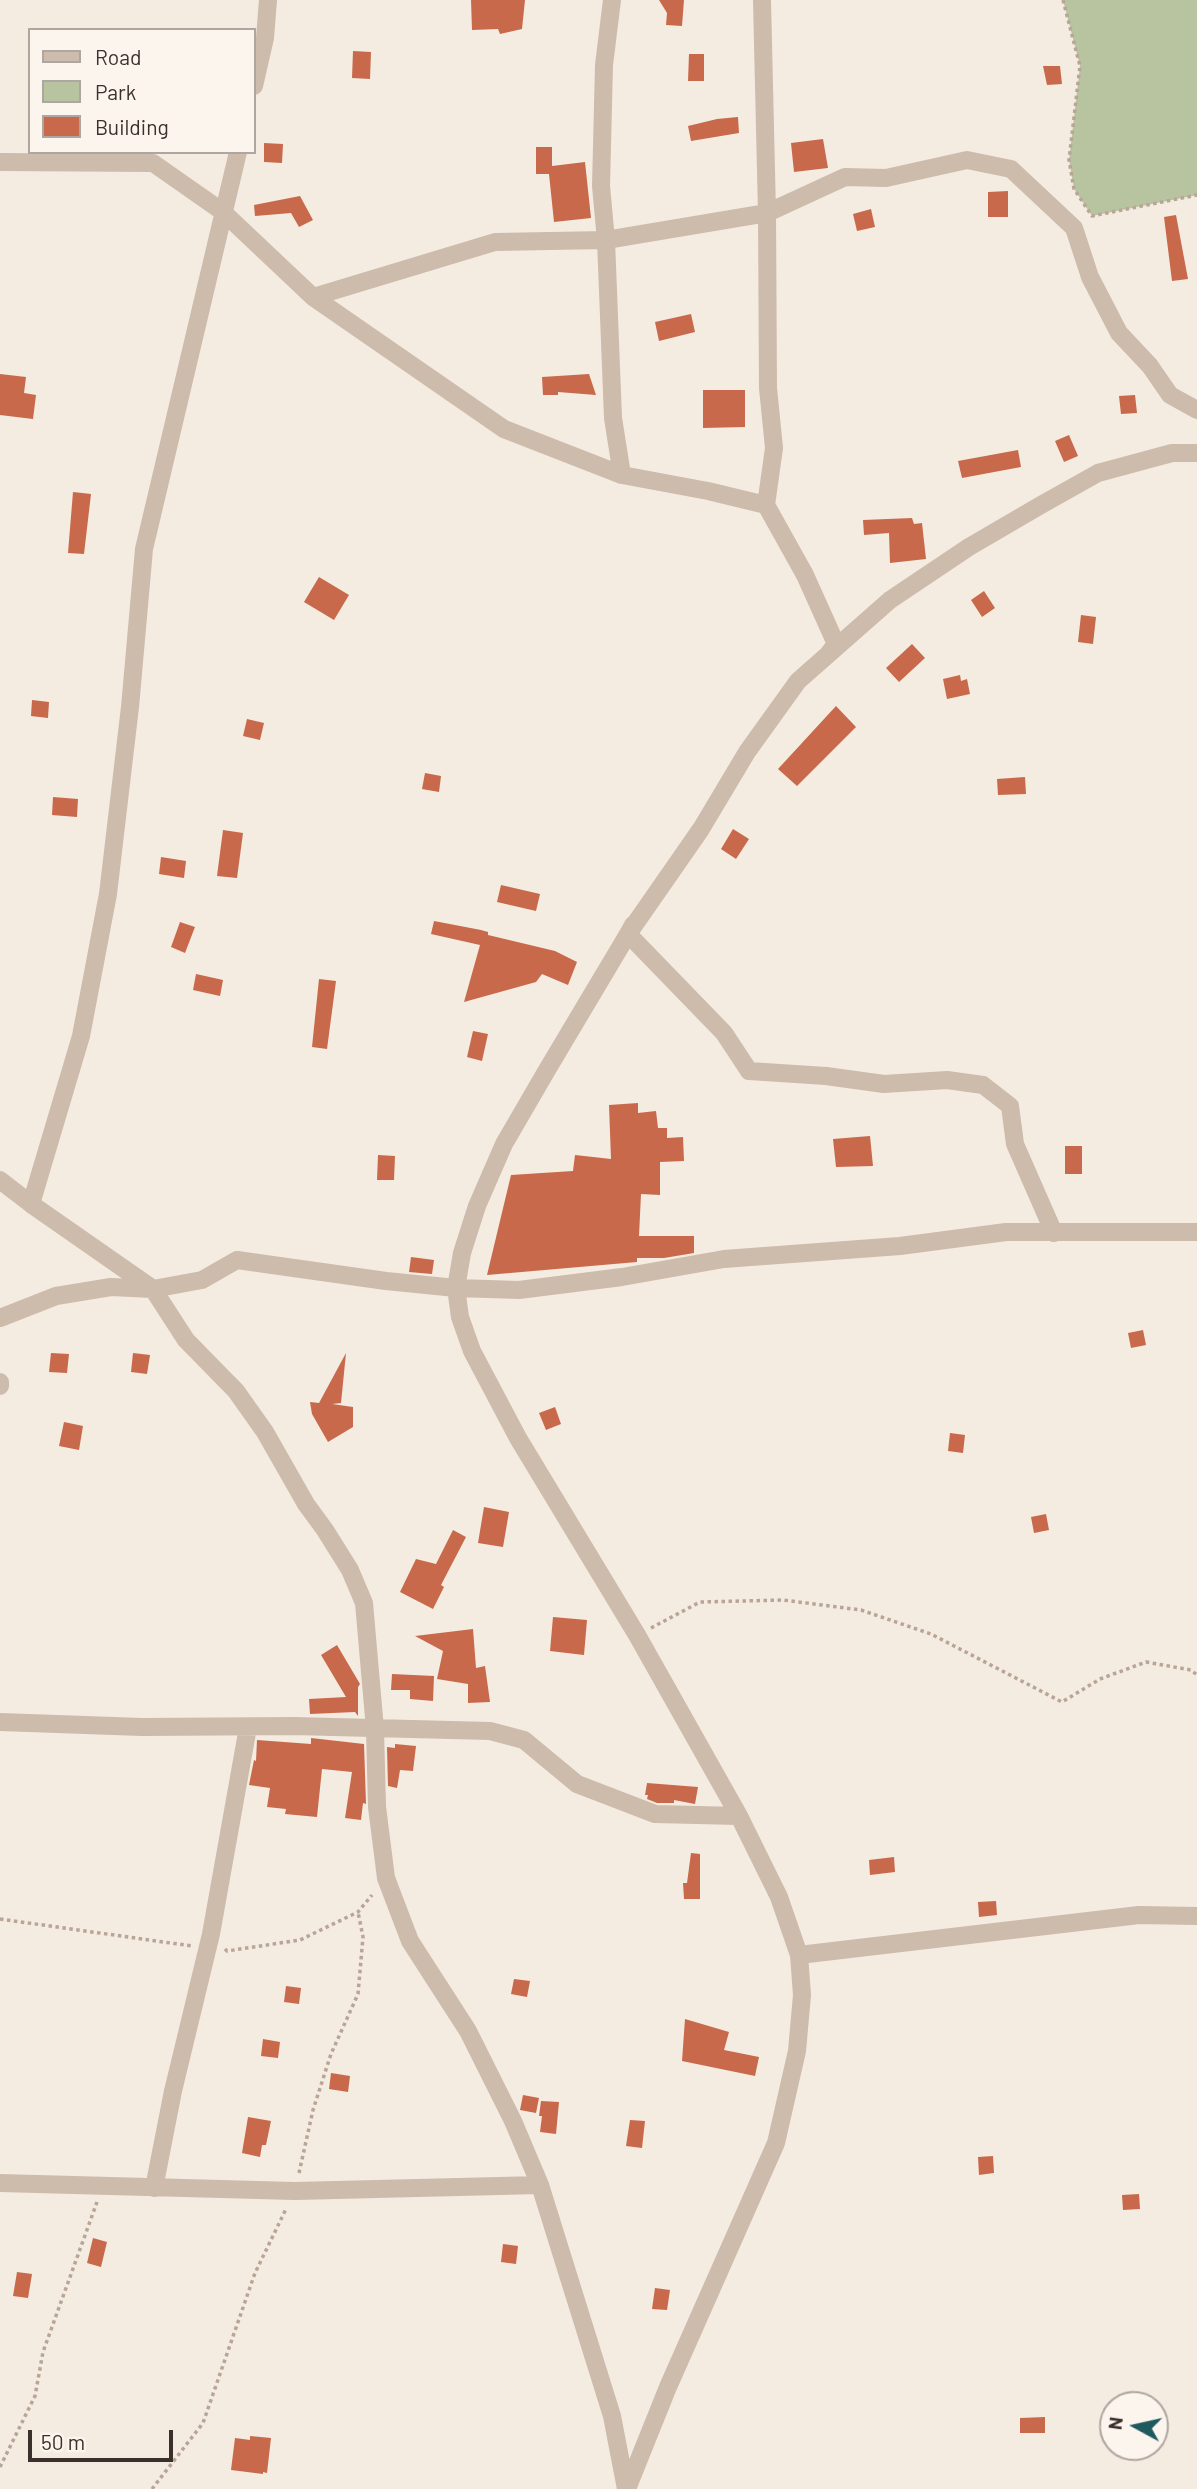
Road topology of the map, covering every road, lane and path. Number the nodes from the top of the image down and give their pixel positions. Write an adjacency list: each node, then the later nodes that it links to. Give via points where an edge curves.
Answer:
1 (268, 0): 5 (street)
2 (612, 0): 11 (street, via 603,79 601,186)
3 (762, 0): 10 (street)
4 (1063, 0): 8 (path, via 1080,66 1069,160 1074,189 1092,216)
5 (256, 77)
6 (238, 154): 9 (street)
7 (0, 162): 9 (street, via 153,163)
8 (1197, 195)
9 (223, 212): 12 (street); 19 (street, via 144,549 108,894 81,1036)
10 (767, 213): 11 (street); 13 (street, via 845,177 886,178 967,160 1010,169 1074,228 1090,277 1119,333 1170,394); 16 (street, via 768,388 774,448)
11 (606, 240): 12 (street, via 495,242); 15 (street, via 613,418)
12 (313, 297): 15 (street, via 504,429)
13 (1197, 410)
14 (1197, 453): 17 (street, via 1172,453 1098,473 969,547 890,600 798,681)
15 (622, 475): 16 (street)
16 (766, 505): 17 (street, via 836,644 689,829)
17 (628, 934): 21 (street, via 724,1033 748,1071 884,1084 947,1080 983,1085 1010,1106 1015,1144); 22 (street, via 504,1144 477,1206)
18 (0, 1180): 19 (street)
19 (31, 1204): 23 (street)
20 (1197, 1232): 21 (street)
21 (1054, 1233): 22 (street, via 1006,1232 900,1246 724,1259 519,1290)
22 (456, 1288): 23 (street, via 237,1261 202,1280); 25 (street, via 472,1352)
23 (153, 1289): 24 (street, via 111,1287 56,1296); 29 (street, via 186,1340 236,1391 265,1432 350,1570 365,1604)
24 (0, 1318)
25 (637, 1635): 26 (path, via 700,1602 783,1600 861,1610 931,1634 1062,1702 1100,1679 1146,1662); 30 (street)
26 (1197, 1675)
27 (0, 1722): 28 (street)
28 (248, 1727): 29 (street); 36 (street, via 211,1934)
29 (375, 1728): 30 (street, via 490,1731 524,1740 577,1784 655,1814); 34 (street, via 377,1807 386,1878 396,1910 410,1941 468,2031)
30 (739, 1816): 32 (street, via 779,1897)
31 (1197, 1916): 32 (street, via 1139,1915)
32 (799, 1955): 38 (street, via 802,1995 797,2051 776,2143)
33 (0, 2183): 35 (street)
34 (540, 2185): 36 (street, via 295,2191); 38 (street, via 612,2416)
35 (102, 2187): 36 (street); 37 (path, via 43,2352 35,2396)
36 (153, 2188)
37 (0, 2467)
38 (626, 2489)

